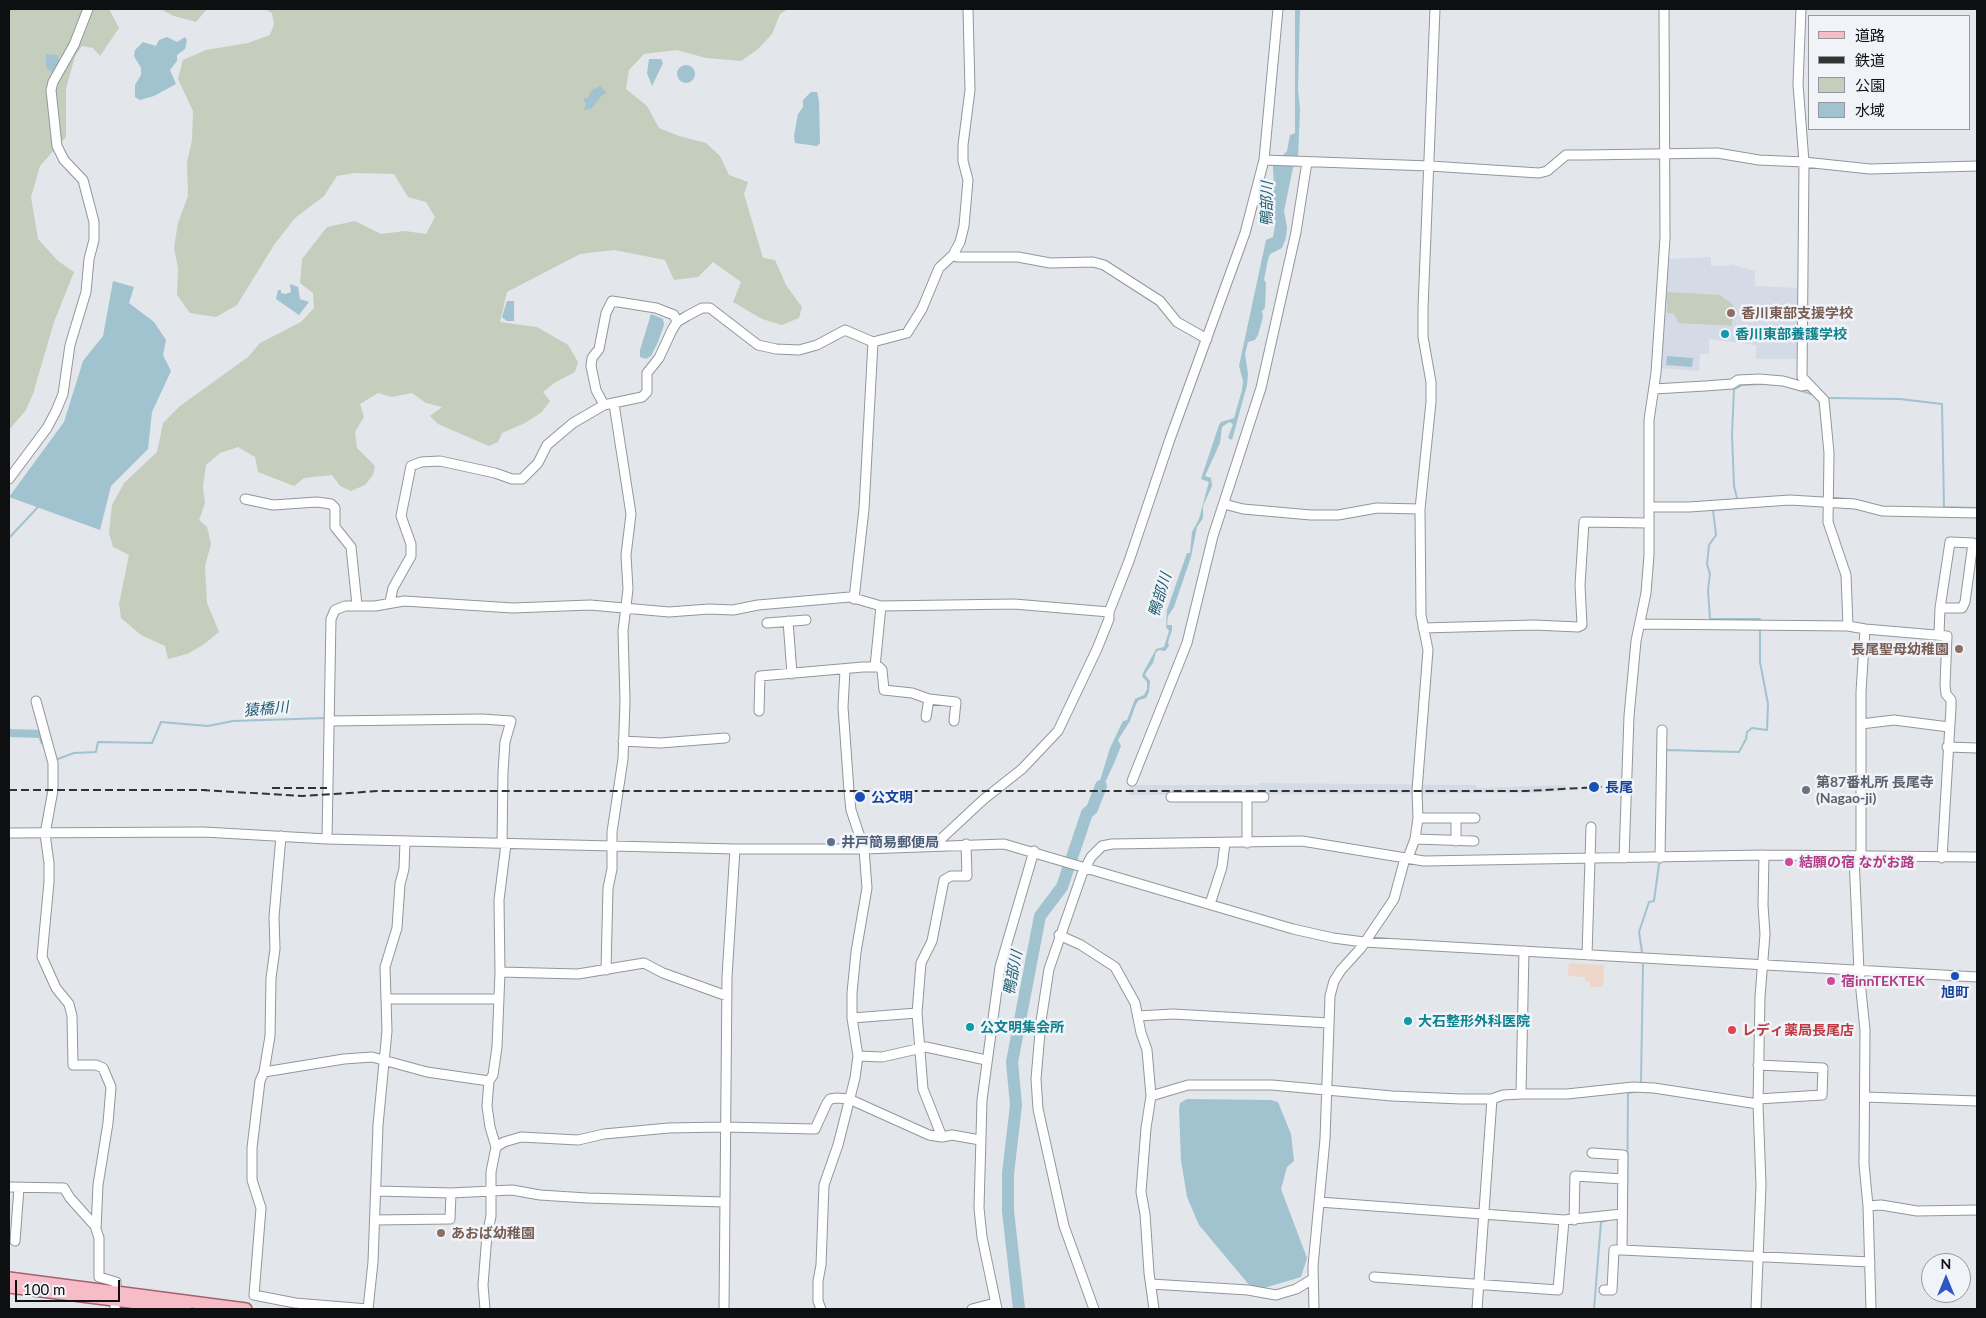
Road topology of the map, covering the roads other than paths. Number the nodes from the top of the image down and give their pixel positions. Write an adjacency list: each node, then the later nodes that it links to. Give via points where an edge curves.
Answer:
1 (88, 9): 21 (street, via 52,90 57,146 64,160 83,180 94,222 86,292 70,345 63,394 56,411)
2 (968, 9): 13 (street, via 970,90 962,145 968,194 964,226)
3 (1278, 9): 8 (street)
4 (1435, 9): 11 (street)
5 (1664, 9): 7 (street)
6 (1801, 9): 10 (street, via 1798,84)
7 (1665, 155): 10 (street, via 1717,153 1759,160); 11 (street, via 1566,155 1547,171 1538,173); 18 (street, via 1665,238)
8 (1266, 161): 9 (street); 15 (street, via 1229,284)
9 (1304, 162): 11 (street); 24 (street, via 1296,232 1261,388)
10 (1804, 162): 12 (street, via 1870,170); 17 (street, via 1802,377)
11 (1430, 166): 26 (street, via 1423,337 1430,402)
12 (1977, 166)
13 (953, 255): 15 (street, via 1104,265 1160,301 1177,322); 16 (street, via 939,268 922,309 907,333)
14 (677, 322): 16 (street, via 702,308 710,308 758,345 776,349 799,350 817,345 845,330); 19 (street, via 659,358 647,373 647,392 642,397); 20 (street, via 674,315 656,308 612,301 591,366 596,390)
15 (1207, 339): 35 (street)
16 (873, 342): 29 (street, via 864,509)
17 (1807, 385): 18 (street, via 1759,379); 23 (street, via 1824,400 1829,454)
18 (1654, 389): 25 (street, via 1649,420)
19 (614, 404): 20 (street); 34 (street, via 631,514 626,555)
20 (604, 406): 30 (street, via 573,423 547,445 538,463 522,479 440,462 421,462 411,466 401,516 411,544 411,556 393,588)
21 (9, 479)
22 (245, 499): 31 (street, via 272,505 331,504 335,508 335,527 351,547)
23 (1828, 502): 25 (street, via 1767,500); 27 (street, via 1882,511); 40 (street, via 1830,534 1846,575)
24 (1224, 504): 26 (street, via 1311,515 1338,515 1378,508); 60 (street, via 1180,664)
25 (1649, 508): 28 (street)
26 (1420, 510): 41 (street, via 1421,615)
27 (1977, 513)
28 (1649, 523): 39 (street, via 1646,592); 41 (street, via 1584,522 1580,585 1582,625 1578,628)
29 (854, 599): 32 (street); 34 (street, via 758,605 733,610 669,612)
30 (390, 602): 31 (street, via 375,606); 34 (street, via 513,608 590,605)
31 (357, 605): 51 (street, via 335,610 331,619)
32 (881, 606): 35 (street, via 1014,604); 44 (street)
33 (1940, 608): 33 (street, via 1962,608 1973,543 1950,542); 43 (street)
34 (627, 609): 57 (street, via 623,631)
35 (1108, 612): 80 (street, via 1109,619 1097,649 1058,731 1015,776 984,799)
36 (806, 620): 37 (street)
37 (788, 621): 38 (street); 46 (street)
38 (767, 623)
39 (1640, 624): 40 (street); 90 (street, via 1629,716)
40 (1848, 626): 42 (street)
41 (1424, 628): 64 (street, via 1428,650 1417,790)
42 (1865, 629): 43 (street); 53 (street)
43 (1938, 635): 54 (street, via 1946,636 1944,685 1951,700)
44 (875, 667): 45 (street); 47 (street, via 882,670 884,690 912,693)
45 (845, 670): 46 (street); 82 (street, via 843,708 848,792)
46 (792, 674): 49 (street, via 760,676)
47 (929, 699): 50 (street); 52 (street, via 956,702)
48 (36, 701): 69 (street, via 53,761 53,790)
49 (759, 711)
50 (926, 717)
51 (330, 719): 72 (street); 78 (street, via 511,721 504,752)
52 (954, 721)
53 (1861, 724): 54 (street, via 1894,720); 86 (street)
54 (1949, 727): 58 (street)
55 (1662, 730): 91 (street)
56 (726, 738): 57 (street, via 660,743)
57 (623, 741): 81 (street)
58 (1947, 747): 59 (street); 92 (street)
59 (1977, 748)
60 (1132, 781)
61 (1171, 797): 62 (street)
62 (1247, 797): 63 (street); 77 (street)
63 (1264, 797)
64 (1418, 818): 65 (street); 71 (street)
65 (1456, 818): 66 (street); 73 (street)
66 (1475, 818)
67 (1590, 827): 89 (street)
68 (9, 833): 69 (street)
69 (45, 834): 70 (street, via 154,830); 146 (street, via 49,882 42,956 56,988 69,1004 73,1065 103,1068 111,1087)
70 (281, 836): 72 (street); 116 (street, via 274,917 270,1036)
71 (1415, 839): 73 (street); 88 (street)
72 (328, 840): 75 (street)
73 (1456, 841): 74 (street)
74 (1474, 841)
75 (405, 842): 78 (street); 105 (street, via 397,928 385,967)
76 (1225, 843): 77 (street); 93 (street, via 1107,844); 94 (street, via 1222,866)
77 (1247, 843): 88 (street, via 1302,841)
78 (504, 844): 81 (street); 102 (street, via 499,900)
79 (966, 844): 80 (street); 84 (street, via 1004,844); 107 (street, via 967,876 951,876 944,880 932,940 921,963)
80 (938, 845): 82 (street)
81 (612, 846): 83 (street); 100 (street)
82 (864, 848): 83 (street); 109 (street, via 867,888 856,952)
83 (735, 849): 104 (street)
84 (1034, 851): 93 (street); 114 (street, via 1000,967)
85 (1764, 855): 86 (street); 91 (street); 99 (street)
86 (1858, 857): 92 (street); 101 (street)
87 (1977, 857): 92 (street)
88 (1407, 858): 89 (street, via 1424,861); 96 (street, via 1394,899)
89 (1590, 858): 90 (street); 98 (street)
90 (1624, 858): 91 (street)
91 (1660, 858)
92 (1942, 858)
93 (1083, 866): 94 (street); 95 (street)
94 (1210, 904): 96 (street, via 1292,929)
95 (1060, 935): 108 (street, via 1110,962 1131,995); 168 (street, via 1048,969 1040,1021 1036,1079 1038,1109 1064,1226)
96 (1364, 942): 97 (street); 110 (street, via 1334,981)
97 (1524, 951): 98 (street); 119 (street)
98 (1587, 955): 99 (street)
99 (1763, 965): 101 (street); 115 (street)
100 (606, 970): 102 (street, via 578,974); 104 (street, via 644,963)
101 (1860, 971): 103 (street); 121 (street, via 1865,1030)
102 (500, 972): 106 (street)
103 (1977, 977)
104 (727, 996): 126 (street)
105 (387, 999): 106 (street); 113 (street)
106 (498, 999): 117 (street, via 495,1063)
107 (916, 1013): 109 (street); 111 (street)
108 (1138, 1016): 110 (street, via 1173,1014); 120 (street, via 1147,1050)
109 (852, 1018): 112 (street)
110 (1329, 1022): 118 (street)
111 (919, 1048): 112 (street, via 882,1057); 114 (street, via 934,1048); 127 (street, via 924,1089)
112 (858, 1056): 122 (street)
113 (384, 1059): 116 (street, via 352,1058); 117 (street, via 427,1072); 134 (street)
114 (986, 1060): 128 (street)
115 (1758, 1065): 124 (street); 124 (street, via 1823,1068 1822,1095)
116 (264, 1072): 159 (street, via 260,1081 252,1148 252,1180 261,1208 254,1295)
117 (489, 1081): 129 (street, via 490,1127)
118 (1328, 1089): 120 (street, via 1188,1085); 123 (street, via 1401,1096); 138 (street)
119 (1521, 1094): 123 (street); 124 (street, via 1567,1094 1633,1087)
120 (1152, 1096): 154 (street, via 1141,1192)
121 (1865, 1097): 125 (street); 139 (street, via 1864,1164)
122 (849, 1099): 126 (street, via 830,1099 815,1129); 127 (street, via 929,1135); 166 (street, via 824,1185 818,1281)
123 (1492, 1099): 142 (street)
124 (1758, 1101): 149 (street, via 1761,1186)
125 (1977, 1101)
126 (724, 1127): 129 (street, via 629,1132 578,1140 521,1137); 137 (street)
127 (942, 1137): 128 (street, via 952,1135)
128 (980, 1140): 160 (street, via 979,1208)
129 (496, 1147): 135 (street, via 491,1172)
130 (1592, 1153): 131 (street, via 1623,1155)
131 (1623, 1179): 141 (street); 145 (street, via 1574,1176)
132 (9, 1187): 133 (street)
133 (19, 1188): 146 (street, via 64,1188); 147 (street)
134 (377, 1191): 136 (street); 143 (street)
135 (492, 1192): 136 (street); 137 (street, via 512,1190 540,1195); 164 (street, via 483,1286)
136 (450, 1193): 143 (street, via 450,1219)
137 (724, 1202): 165 (street)
138 (1319, 1202): 142 (street); 153 (street)
139 (1868, 1206): 140 (street, via 1881,1204 1917,1211); 150 (street)
140 (1977, 1210)
141 (1622, 1214): 145 (street); 148 (street)
142 (1484, 1215): 144 (street); 155 (street)
143 (375, 1220): 163 (street)
144 (1564, 1220): 145 (street); 155 (street, via 1558,1290)
145 (1574, 1220)
146 (96, 1227): 158 (street, via 99,1278 115,1281)
147 (15, 1241)
148 (1622, 1250): 149 (street); 157 (street, via 1614,1250 1612,1290)
149 (1758, 1257): 150 (street); 172 (street)
150 (1870, 1262): 173 (street)
151 (1374, 1277): 155 (street)
152 (9, 1278): 158 (main road)
153 (1313, 1279): 154 (street, via 1276,1295 1248,1290); 170 (street)
154 (1151, 1284): 169 (street)
155 (1478, 1284): 171 (street)
156 (9, 1287): 158 (main road)
157 (1604, 1290)
158 (115, 1300): 161 (main road); 162 (main road)
159 (281, 1305): 163 (street)
160 (996, 1306): 167 (street)
161 (186, 1309)
162 (246, 1309)
163 (368, 1309)
164 (485, 1309)
165 (724, 1309)
166 (821, 1309)
167 (972, 1309)
168 (1094, 1309)
169 (1154, 1309)
170 (1314, 1309)
171 (1476, 1309)
172 (1756, 1309)
173 (1871, 1309)

